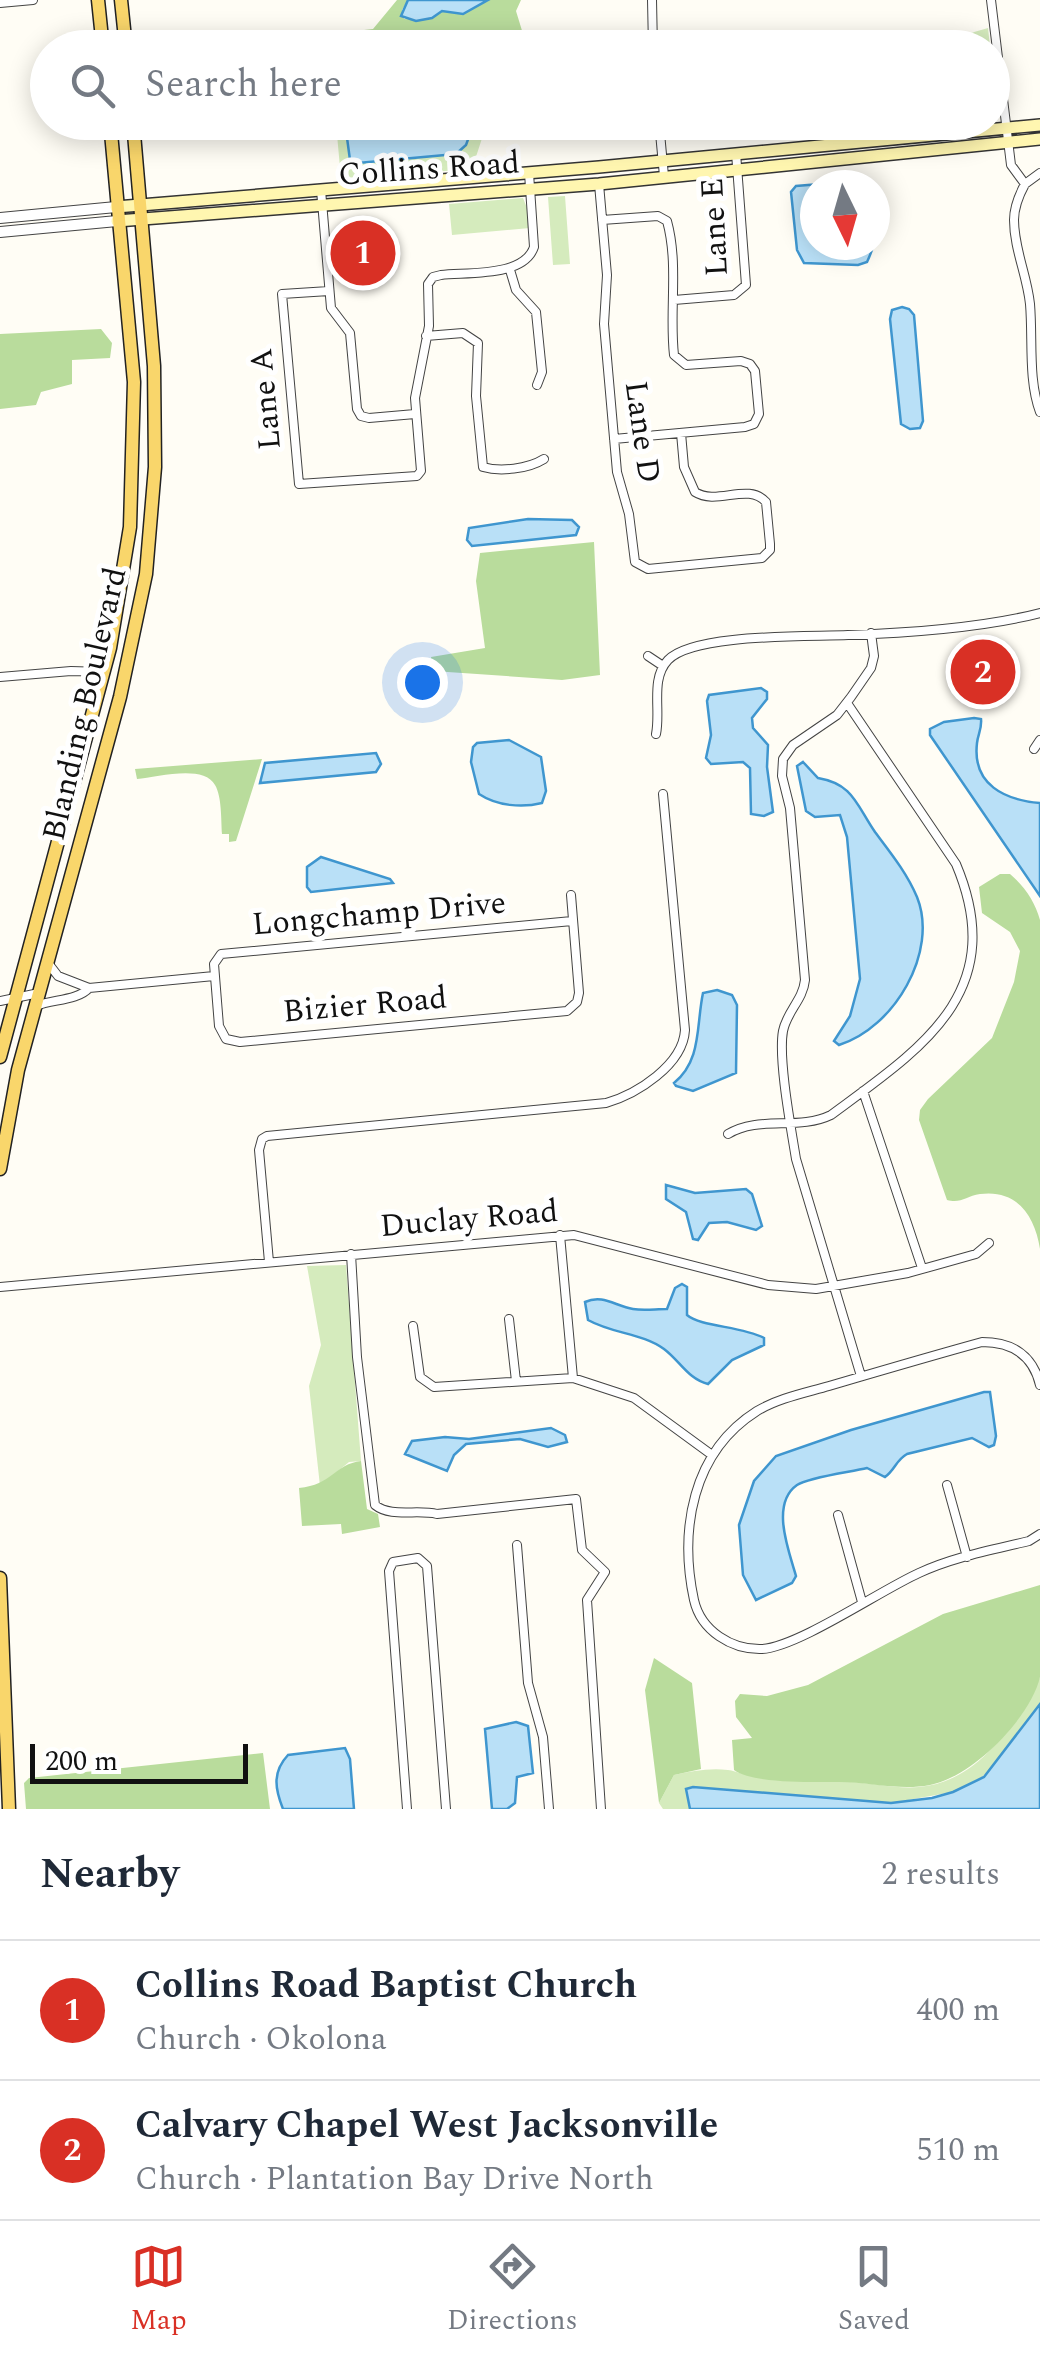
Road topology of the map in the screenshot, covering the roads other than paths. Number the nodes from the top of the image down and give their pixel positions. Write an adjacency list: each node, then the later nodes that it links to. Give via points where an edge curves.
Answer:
1 (32, 0): 6 (street)
2 (98, 0): 7 (main road)
3 (121, 0): 8 (main road)
4 (652, 0): 9 (street)
5 (991, 0): 10 (street)
6 (0, 3)
7 (101, 30)
8 (124, 30)
9 (653, 30)
10 (994, 30)
11 (1040, 125): 12 (main road, Collins Road)
12 (1010, 134)
13 (1010, 135): 14 (main road, Collins Road)
14 (1040, 139)
15 (111, 140): 35 (main road, Blanding Boulevard)
16 (135, 140): 34 (main road, Blanding Boulevard)
17 (661, 140): 24 (street)
18 (903, 140): 21 (main road, Collins Road)
19 (974, 140): 23 (main road, Collins Road)
20 (1007, 140): 30 (street, via 1011,165)
21 (862, 142): 22 (main road, Collins Road); 23 (street)
22 (736, 153): 24 (main road, Collins Road); 25 (street, Lane E)
23 (890, 153): 25 (main road, Collins Road)
24 (663, 161): 26 (main road, Collins Road); 28 (street)
25 (737, 167): 28 (main road, Collins Road); 41 (street, Lane E, via 746,285 734,295)
26 (529, 173): 31 (street); 32 (main road, Collins Road)
27 (1040, 173): 30 (street)
28 (664, 176): 29 (main road, Collins Road)
29 (599, 184): 31 (main road, Collins Road); 37 (street, Lane D)
30 (1025, 184): 43 (street, via 1014,221)
31 (530, 189): 33 (main road, Collins Road); 39 (street, via 533,253)
32 (321, 190): 33 (street); 34 (main road, Collins Road)
33 (321, 205): 34 (main road, Collins Road); 40 (street)
34 (142, 212): 35 (main road, Collins Road); 45 (main road, Blanding Boulevard)
35 (117, 214): 36 (street, Collins Road); 38 (street, Collins Road); 47 (main road, Blanding Boulevard)
36 (0, 218)
37 (602, 220): 41 (street, via 652,216 667,222); 50 (street, Lane D)
38 (0, 232)
39 (510, 270): 42 (street, via 438,276 428,284); 44 (street, via 516,290 536,312 542,372)
40 (329, 291): 48 (street, via 331,308 350,333 358,413); 48 (street, Lane A, via 282,294 299,484 420,474)
41 (674, 300): 49 (street, Lane E, via 677,360 750,364 759,414 745,428)
42 (426, 336): 48 (street); 51 (street, via 463,333 478,343 483,467)
43 (1036, 356): 46 (street)
44 (537, 385)
45 (155, 411): 47 (main road); 53 (main road, Blanding Boulevard, via 152,524)
46 (1040, 412)
47 (135, 413): 52 (main road, Blanding Boulevard)
48 (415, 414)
49 (681, 433): 50 (street); 50 (street, Lane D, via 695,492 752,494 766,502 770,550 756,560 638,566)
50 (614, 439)
51 (544, 460)
52 (120, 606): 53 (main road); 58 (main road, Blanding Boulevard)
53 (140, 609): 66 (main road, Blanding Boulevard)
54 (1040, 613): 55 (street)
55 (872, 633): 57 (street, via 692,646); 60 (street, via 871,668)
56 (648, 656): 57 (street)
57 (663, 666): 61 (street)
58 (104, 672): 59 (street); 65 (main road, Blanding Boulevard)
59 (0, 677)
60 (846, 703): 76 (street, via 956,864 973,938 960,993 940,1027); 77 (street, via 786,751 782,768 805,980 782,1038)
61 (656, 734)
62 (1040, 740): 63 (street)
63 (1034, 750)
64 (663, 794): 84 (street, via 685,1030 677,1056 629,1094 606,1103 262,1139)
65 (71, 797): 66 (main road); 72 (main road, Blanding Boulevard)
66 (91, 802): 69 (main road, Blanding Boulevard)
67 (570, 896): 68 (street)
68 (572, 920): 70 (street, Longchamp Drive, via 226,953 215,960); 70 (street, Bizier Road, via 579,993 560,1012 240,1042 226,1038 219,1026)
69 (48, 962): 71 (street, via 58,976); 73 (main road, Blanding Boulevard)
70 (214, 976): 71 (street)
71 (89, 988): 73 (street)
72 (15, 1000): 73 (street); 74 (street); 75 (main road, Blanding Boulevard)
73 (37, 1000): 79 (main road, Blanding Boulevard)
74 (0, 1001)
75 (0, 1056)
76 (863, 1091): 77 (street, via 824,1118); 85 (street)
77 (790, 1122): 78 (street); 87 (street)
78 (728, 1134)
79 (2, 1141): 80 (main road, Blanding Boulevard)
80 (0, 1169)
81 (560, 1235): 83 (street, Duclay Road); 87 (street, Duclay Road, via 590,1236 768,1285); 91 (street)
82 (989, 1243): 85 (street, Duclay Road, via 976,1254)
83 (351, 1254): 84 (street, Duclay Road); 107 (street, via 372,1500 378,1509 437,1514 576,1499 582,1550 605,1572 587,1600)
84 (269, 1262): 86 (street, Duclay Road)
85 (922, 1268): 87 (street, Duclay Road)
86 (0, 1287)
87 (835, 1287): 90 (street)
88 (509, 1319): 92 (street)
89 (412, 1326): 92 (street, via 420,1377 434,1387)
90 (860, 1376): 93 (street, via 996,1342 1030,1361); 94 (street, via 757,1412)
91 (573, 1378): 92 (street); 94 (street, via 634,1398)
92 (516, 1381)
93 (1040, 1384)
94 (712, 1455): 101 (street, via 688,1525 697,1610 709,1628 724,1640 758,1649 788,1642)
95 (947, 1485): 99 (street)
96 (838, 1515): 101 (street)
97 (1040, 1534): 99 (street)
98 (517, 1545): 106 (street, via 528,1683 543,1737)
99 (966, 1557): 101 (street)
100 (0, 1578): 102 (main road)
101 (862, 1602)
102 (3, 1708): 103 (main road)
103 (9, 1809)
104 (407, 1809): 105 (street, via 389,1571 393,1562 418,1558 427,1566)
105 (446, 1809)
106 (549, 1809)
107 (601, 1809)

